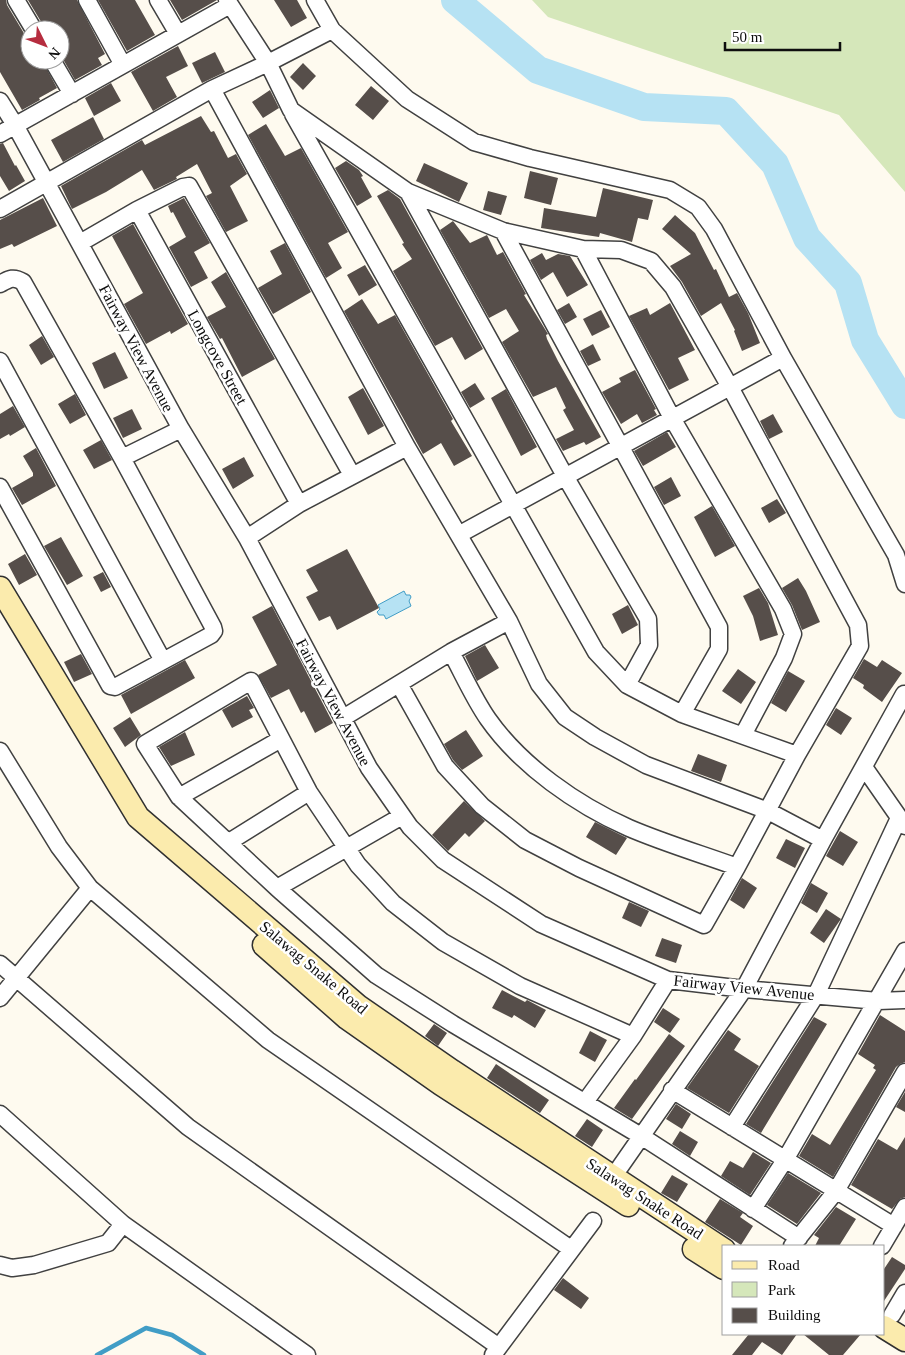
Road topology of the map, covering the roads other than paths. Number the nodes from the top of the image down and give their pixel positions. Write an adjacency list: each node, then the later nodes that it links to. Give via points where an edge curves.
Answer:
1 (16, 0): 6 (street)
2 (86, 0): 10 (street)
3 (158, 0): 8 (street)
4 (315, 0): 7 (street)
5 (229, 3): 8 (street); 9 (street)
6 (28, 20)
7 (332, 30): 9 (street); 26 (street, via 407,99 474,142 670,190 698,207 714,229)
8 (178, 34): 10 (street)
9 (268, 63): 12 (street); 15 (street)
10 (123, 65): 13 (street)
11 (58, 70): 13 (street)
12 (212, 89): 18 (street); 32 (street)
13 (72, 94): 16 (street)
14 (0, 101): 16 (street, Fairway View Avenue)
15 (291, 110): 19 (street); 38 (street)
16 (15, 125): 17 (street); 18 (street, Fairway View Avenue)
17 (0, 134)
18 (46, 183): 20 (street); 23 (street, Fairway View Avenue)
19 (408, 192): 22 (street); 35 (street)
20 (0, 209)
21 (137, 210): 23 (street); 34 (street, via 183,187 192,189); 37 (street, Longcove Street)
22 (504, 231): 24 (street); 31 (street)
23 (80, 243): 30 (street, Fairway View Avenue)
24 (583, 249): 28 (street, via 621,250 650,261 673,287); 29 (street)
25 (0, 284): 33 (street, via 9,278 22,282)
26 (783, 358): 28 (street); 41 (street, via 896,555)
27 (0, 361): 46 (street)
28 (730, 387): 29 (street); 55 (street, via 858,625 860,646)
29 (672, 418): 31 (street); 52 (street, via 783,609 793,634 784,658)
30 (181, 429): 33 (street); 40 (street, Fairway View Avenue)
31 (621, 446): 35 (street); 50 (street, via 719,627 719,649)
32 (407, 447): 34 (street); 39 (street)
33 (122, 458): 46 (street, via 214,631)
34 (352, 475): 37 (street)
35 (565, 476): 38 (street); 48 (street, via 648,619 649,645)
36 (0, 487): 46 (street, via 110,686 115,687)
37 (299, 504): 40 (street)
38 (514, 504): 39 (street); 48 (street, via 596,652)
39 (460, 534): 44 (street)
40 (247, 538): 51 (street, Fairway View Avenue)
41 (905, 584)
42 (0, 588): 68 (main road, Salawag Snake Road, via 138,817)
43 (0, 614): 68 (main road, Salawag Snake Road, via 111,803 128,826)
44 (509, 621): 45 (street); 59 (street, via 539,684 565,717 646,765)
45 (451, 652): 47 (street); 65 (street, via 488,719 540,774 578,801 629,828)
46 (163, 660)
47 (399, 684): 51 (street); 65 (street, via 444,766 482,806 525,840 704,925)
48 (627, 685): 50 (street)
49 (904, 692): 56 (street)
50 (682, 714): 52 (street)
51 (343, 718): 60 (street, Fairway View Avenue, via 369,768)
52 (743, 735): 55 (street)
53 (281, 739): 57 (street); 58 (street); 58 (street, via 251,681 145,744)
54 (0, 751): 66 (street, via 59,847)
55 (797, 755): 59 (street)
56 (864, 766): 61 (street); 62 (street)
57 (309, 792): 63 (street); 64 (street)
58 (179, 797): 63 (street)
59 (768, 811): 62 (street); 65 (street)
60 (402, 816): 64 (street); 72 (street, Fairway View Avenue, via 443,860 541,924)
61 (902, 822): 74 (street)
62 (823, 840): 73 (street)
63 (229, 842): 67 (street)
64 (347, 848): 67 (street); 78 (street, via 393,903 443,942 520,986)
65 (737, 867)
66 (90, 888): 71 (street); 96 (street, via 268,1040)
67 (277, 888): 81 (street, via 376,974)
68 (242, 916): 95 (main road, Salawag Snake Road, via 394,1032); 98 (main road, Salawag Snake Road, via 348,1018 441,1084)
69 (905, 951): 77 (street)
70 (0, 964): 71 (street)
71 (16, 979): 75 (street); 102 (street, via 188,1127)
72 (668, 980): 73 (street, Fairway View Avenue); 78 (street)
73 (744, 989): 74 (street, Fairway View Avenue); 80 (street)
74 (816, 995): 77 (street, Fairway View Avenue); 83 (street)
75 (0, 998)
76 (905, 1000): 77 (street, Fairway View Avenue)
77 (878, 1001): 85 (street)
78 (633, 1036): 81 (street)
79 (905, 1072): 87 (street)
80 (672, 1090): 83 (street); 84 (street)
81 (585, 1102): 84 (street)
82 (0, 1114): 91 (street)
83 (732, 1127): 85 (street)
84 (641, 1136): 86 (street); 89 (street)
85 (785, 1160): 87 (street); 89 (street)
86 (620, 1167)
87 (836, 1191): 92 (street); 93 (street)
88 (905, 1207): 92 (street)
89 (753, 1208): 93 (street)
90 (593, 1221): 96 (street)
91 (123, 1224): 97 (street, via 108,1242 34,1265 12,1268); 103 (street)
92 (894, 1226): 94 (street)
93 (796, 1242)
94 (883, 1245)
95 (722, 1249)
96 (571, 1250): 102 (street)
97 (0, 1265)
98 (722, 1267)
99 (905, 1292): 100 (street)
100 (888, 1321): 101 (main road)
101 (905, 1340)
102 (496, 1351)
103 (307, 1355)

